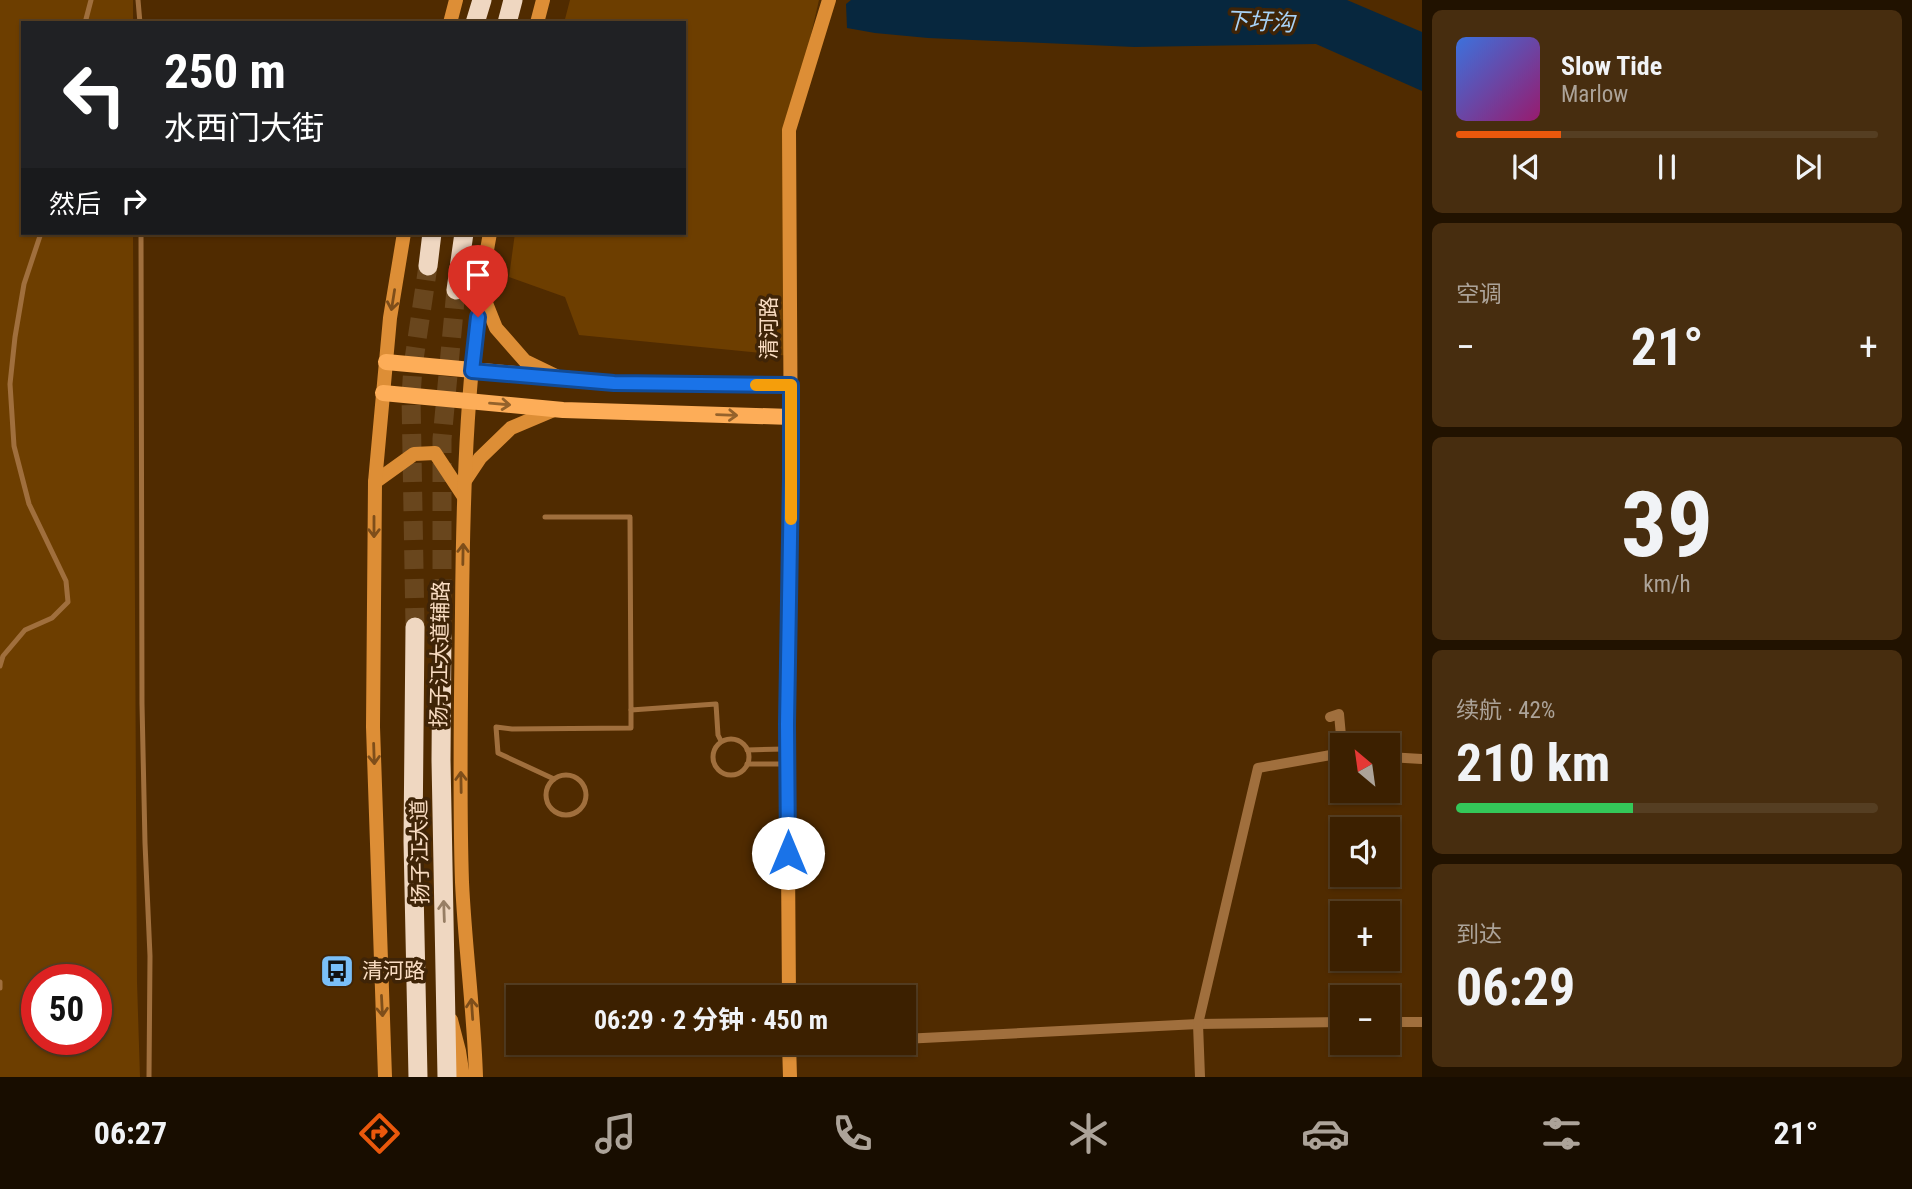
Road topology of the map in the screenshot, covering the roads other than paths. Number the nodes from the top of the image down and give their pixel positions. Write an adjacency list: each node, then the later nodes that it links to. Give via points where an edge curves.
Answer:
1 (91, 0): 8 (lane)
2 (138, 0): 9 (lane)
3 (456, 0): 10 (main road)
4 (482, 0): 11 (highway)
5 (513, 0): 12 (highway)
6 (543, 0): 13 (main road)
7 (829, 0): 26 (main road, 清河路, via 789,130)
8 (86, 21)
9 (140, 21)
10 (451, 21)
11 (476, 21)
12 (508, 21)
13 (538, 21)
14 (40, 235): 37 (lane, via 24,284 15,337 10,384 14,446 29,504 66,581 68,602 52,618 25,630)
15 (141, 235): 59 (lane)
16 (404, 235): 23 (main road, one-way to 23)
17 (432, 235): 20 (highway)
18 (464, 235): 22 (highway)
19 (490, 235): 21 (main road, 扬子江大道辅路)
20 (428, 266)
21 (481, 289): 24 (main road, 扬子江大道辅路); 25 (main road, via 496,328 525,361)
22 (456, 290)
23 (386, 362): 24 (main road); 27 (main road)
24 (472, 371): 25 (main road); 28 (main road, 扬子江大道辅路)
25 (560, 379): 26 (main road)
26 (791, 385): 30 (main road, 清河路)
27 (383, 393): 28 (main road); 32 (main road)
28 (469, 401): 29 (main road, one-way to 29); 31 (main road, 扬子江大道辅路)
29 (556, 409): 30 (main road, one-way to 30); 31 (main road, via 510,428)
30 (791, 416): 44 (main road, 清河路)
31 (465, 480): 33 (main road, 扬子江大道辅路)
32 (375, 482): 33 (main road, via 414,454 435,453); 60 (main road, one-way to 60, via 373,727)
33 (464, 498): 64 (main road, 扬子江大道辅路, one-way to 33, via 462,869)
34 (545, 517): 38 (lane, via 630,517)
35 (415, 627): 61 (highway, 扬子江大道)
36 (442, 627): 52 (highway, 扬子江大道, one-way to 36)
37 (0, 666)
38 (631, 710): 41 (lane, via 716,704); 48 (lane, via 631,728 496,727 498,754)
39 (1330, 717): 40 (street, via 1339,714)
40 (1341, 733)
41 (721, 741): 42 (lane, via 739,741); 47 (lane, via 712,757 721,772 739,773)
42 (747, 750): 44 (lane); 47 (lane)
43 (1330, 755): 56 (street, via 1258,768)
44 (788, 757): 47 (lane); 50 (main road, 清河路)
45 (1400, 758): 46 (street)
46 (1422, 759)
47 (747, 764)
48 (554, 779): 48 (lane, via 546,795 549,807 566,815 578,811 586,793 580,780 568,775)
49 (0, 982): 51 (lane)
50 (789, 985)
51 (0, 988)
52 (447, 1005): 62 (highway, 扬子江大道); 63 (main road)
53 (1400, 1022): 54 (street)
54 (1422, 1022)
55 (1330, 1023): 56 (street)
56 (1198, 1024): 57 (street); 66 (street)
57 (916, 1038)
58 (789, 1055): 65 (main road)
59 (149, 1077)
60 (385, 1077)
61 (418, 1077)
62 (447, 1077)
63 (464, 1077)
64 (476, 1077)
65 (790, 1077)
66 (1200, 1077)

